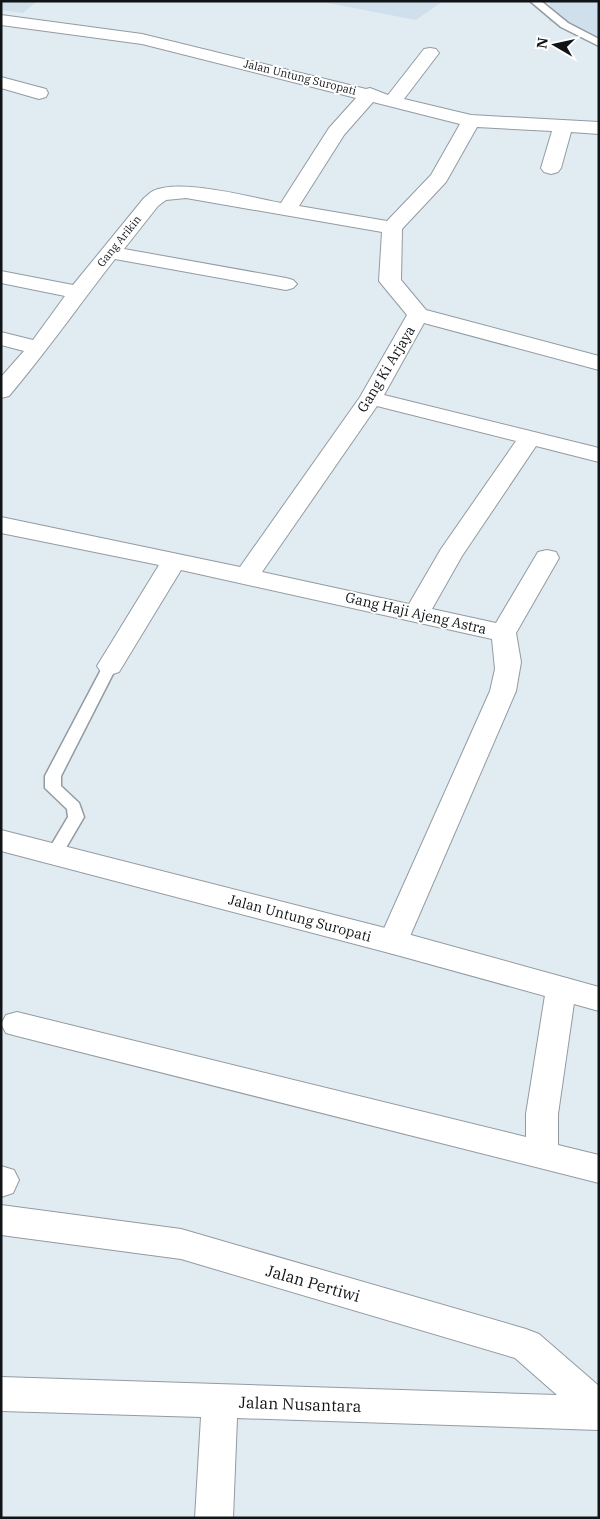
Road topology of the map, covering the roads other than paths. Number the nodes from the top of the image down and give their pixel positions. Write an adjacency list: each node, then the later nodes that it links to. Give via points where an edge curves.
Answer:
1 (535, 1): 3 (lane, via 578,35)
2 (1, 20): 7 (street, Jalan Untung Suropati, via 142,39)
3 (599, 43)
4 (430, 53): 8 (street)
5 (1, 82): 6 (street)
6 (39, 93)
7 (370, 94): 8 (street, Jalan Untung Suropati); 13 (street, via 336,132)
8 (393, 100): 9 (street, Jalan Untung Suropati)
9 (471, 121): 10 (street, Jalan Untung Suropati); 14 (street, via 439,178)
10 (563, 126): 11 (street, Jalan Untung Suropati); 12 (street)
11 (599, 128)
12 (551, 168)
13 (286, 210): 14 (street, Gang Arikin); 15 (street, Gang Arikin, via 186,192 160,195)
14 (392, 228): 19 (street, via 390,281)
15 (109, 252): 17 (street); 18 (street, Gang Arikin)
16 (1, 277): 18 (street)
17 (286, 284)
18 (78, 292): 21 (street, Gang Arikin)
19 (418, 315): 22 (street, Gang Ki Arjaya); 24 (street, Gang Ki Arjaya)
20 (1, 338): 21 (street)
21 (38, 348): 23 (street, Gang Arikin)
22 (599, 363)
23 (1, 391)
24 (371, 398): 25 (street); 30 (street, Gang Ki Arjaya)
25 (529, 439): 26 (street); 31 (street, via 450,555)
26 (599, 455)
27 (1, 525): 29 (street, Gang Haji Ajeng Astra)
28 (547, 558): 32 (street)
29 (175, 560): 30 (street, Gang Haji Ajeng Astra); 33 (street)
30 (246, 576): 31 (street, Gang Haji Ajeng Astra)
31 (416, 613): 32 (street, Gang Haji Ajeng Astra)
32 (503, 633): 36 (street, Gang Haji Ajeng Astra, via 510,661 503,691)
33 (110, 666): 35 (lane, via 53,776 53,788 74,807 76,816)
34 (1, 840): 35 (street, Jalan Untung Suropati)
35 (54, 854): 36 (street, Jalan Untung Suropati)
36 (393, 942): 37 (street, Jalan Untung Suropati)
37 (561, 990): 38 (street, Jalan Untung Suropati); 40 (street, via 542,1114)
38 (599, 999)
39 (17, 1024): 40 (street)
40 (542, 1155): 41 (street)
41 (599, 1168)
42 (1, 1220): 45 (street, Jalan Pertiwi, via 181,1244 526,1345)
43 (1, 1394): 44 (street, Jalan Nusantara)
44 (220, 1401): 46 (street, Jalan Nusantara); 47 (street)
45 (599, 1409)
46 (599, 1413)
47 (214, 1518)

